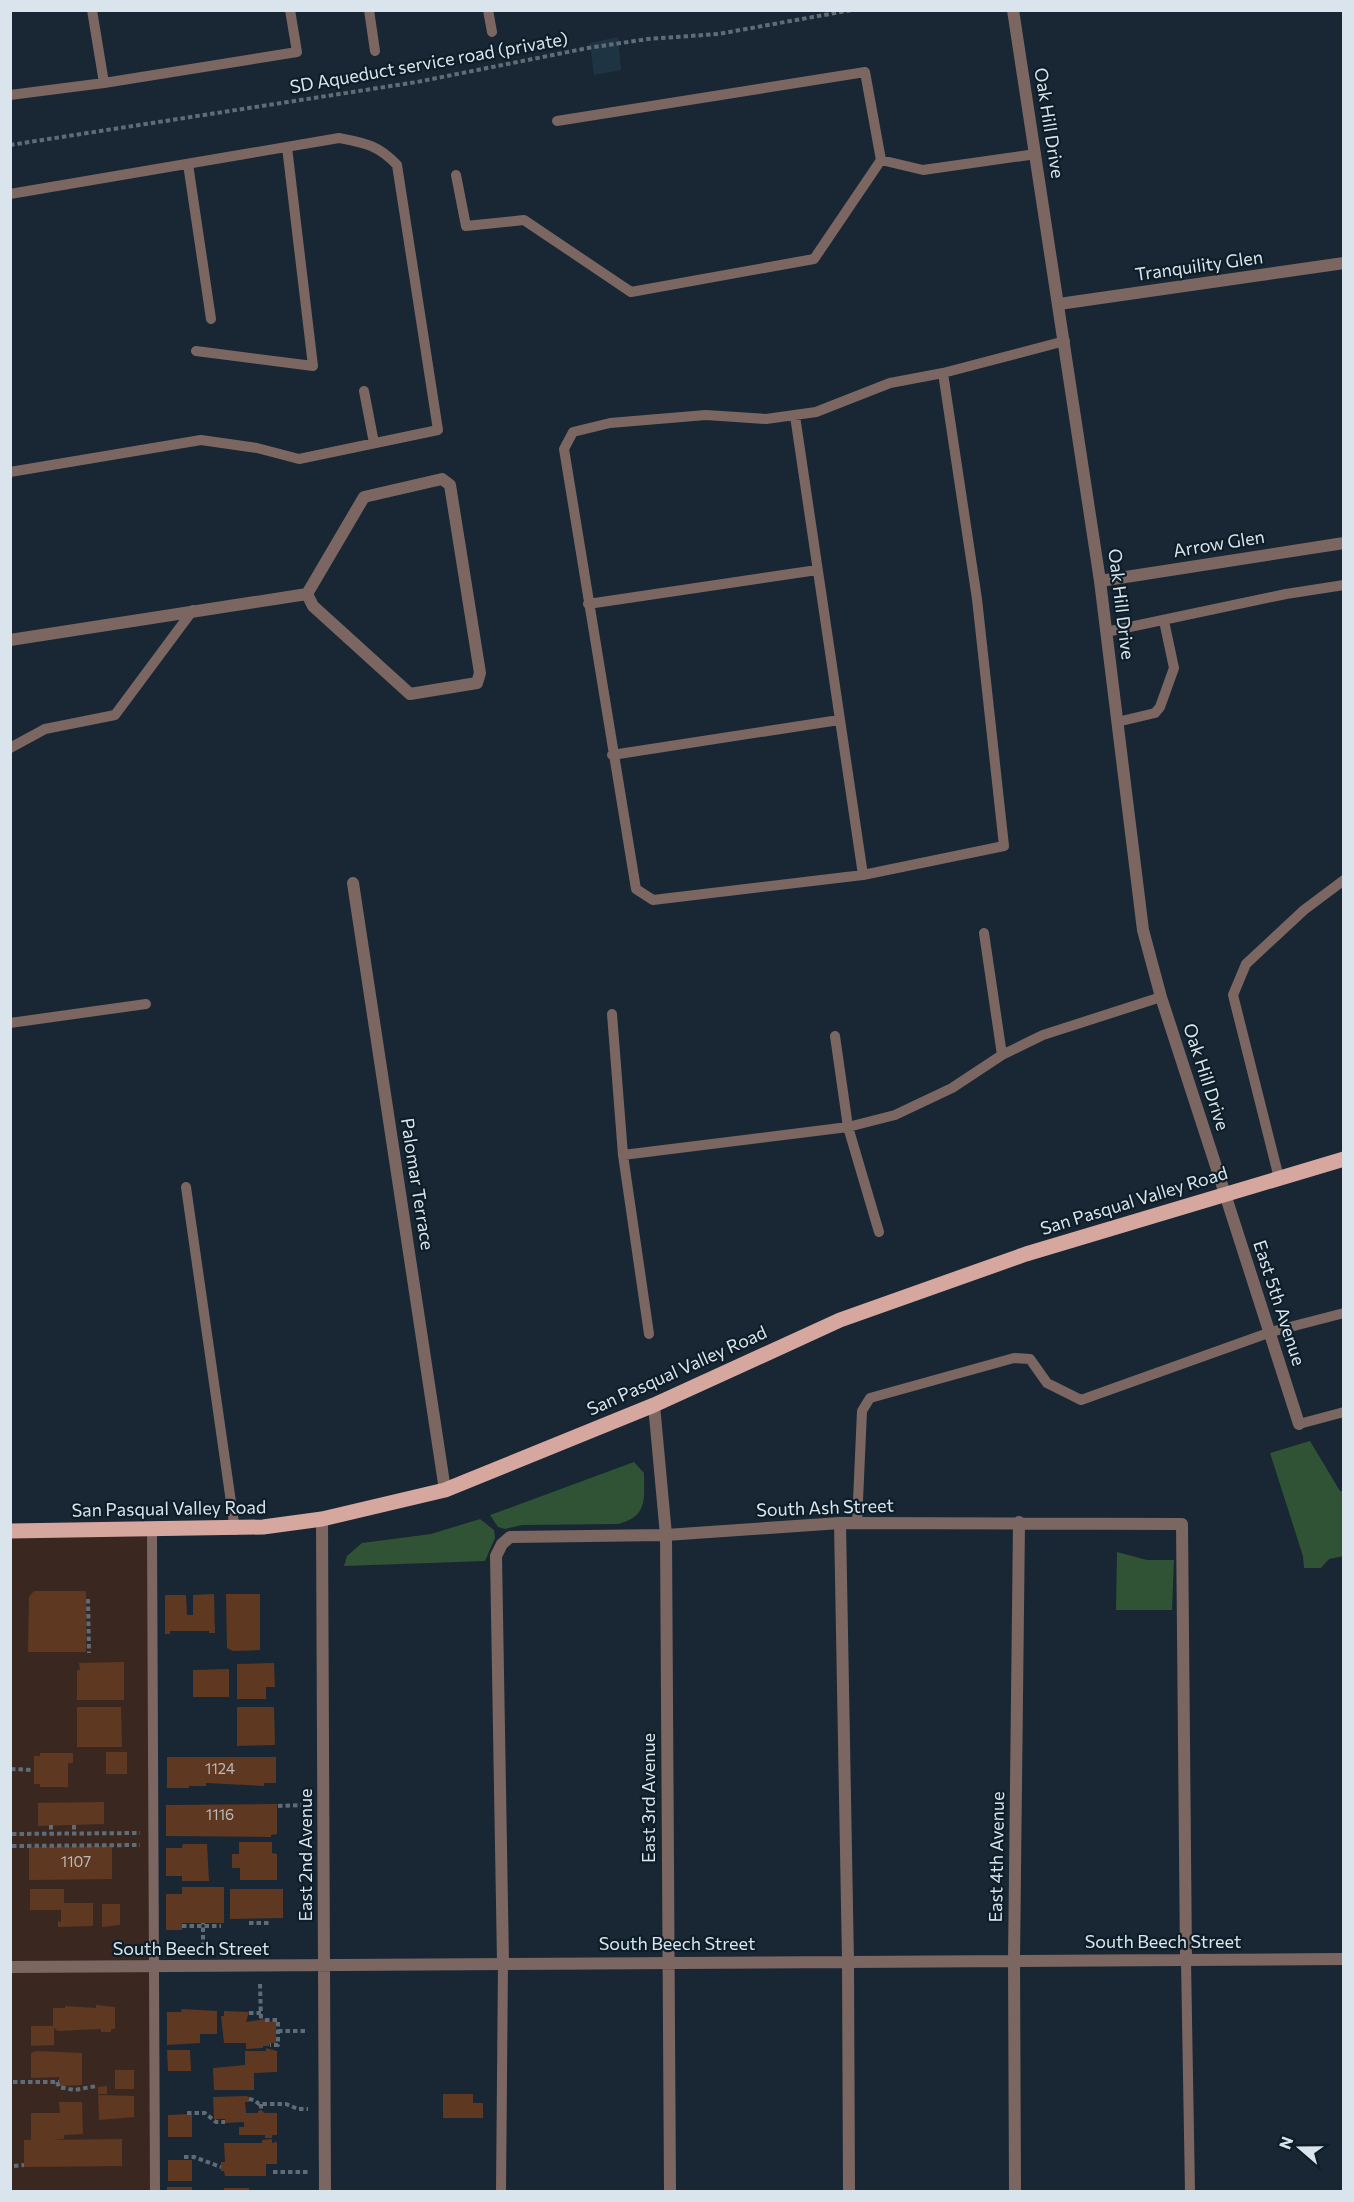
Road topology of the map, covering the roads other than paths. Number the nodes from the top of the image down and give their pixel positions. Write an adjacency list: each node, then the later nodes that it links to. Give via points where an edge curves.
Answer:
1 (92, 10): 8 (lane)
2 (290, 10): 8 (lane, via 297,52)
3 (369, 10): 7 (lane)
4 (488, 10): 6 (lane)
5 (1013, 10): 12 (street, Oak Hill Drive)
6 (492, 32)
7 (375, 51)
8 (104, 83): 9 (lane)
9 (10, 95)
10 (557, 122): 13 (lane, via 865,72)
11 (287, 147): 14 (lane); 21 (lane, via 313,366); 25 (lane, via 339,138 383,151 397,165 438,430)
12 (1036, 154): 13 (lane, via 923,170); 18 (street, Oak Hill Drive)
13 (881, 160): 15 (lane, via 814,259 631,292 524,220 466,226)
14 (188, 164): 16 (lane); 19 (lane)
15 (456, 175)
16 (10, 194)
17 (1344, 263): 18 (street, Tranquility Glen)
18 (1059, 304): 20 (street, Oak Hill Drive)
19 (211, 319)
20 (1065, 341): 22 (lane); 29 (street, Oak Hill Drive)
21 (196, 351)
22 (943, 373): 24 (lane, via 890,383 816,412); 41 (lane, via 977,599 1004,846)
23 (364, 391): 25 (lane)
24 (795, 416): 28 (lane); 32 (lane, via 696,416 610,423 573,432 564,449)
25 (374, 443): 26 (lane, via 299,459 201,440)
26 (10, 472)
27 (1344, 543): 29 (street, Arrow Glen)
28 (817, 570): 32 (lane); 37 (lane)
29 (1100, 581): 35 (street, Oak Hill Drive)
30 (1344, 585): 34 (lane)
31 (307, 594): 31 (street, via 313,606 410,694 477,683 480,673 450,485 442,480 364,497); 33 (street)
32 (588, 604): 40 (lane)
33 (193, 610): 36 (street); 39 (lane, via 115,715 45,729)
34 (1164, 621): 35 (lane); 38 (lane, via 1174,668 1160,707 1155,712)
35 (1106, 632): 38 (street, Oak Hill Drive)
36 (10, 640)
37 (839, 720): 40 (lane); 41 (lane)
38 (1117, 722): 45 (street, Oak Hill Drive, via 1143,930)
39 (10, 748)
40 (612, 755): 41 (lane, via 636,890 653,900)
41 (863, 876)
42 (1344, 880): 54 (lane, via 1304,910 1246,964 1233,995)
43 (353, 883): 64 (street, Palomar Terrace)
44 (984, 933): 50 (lane)
45 (1161, 998): 50 (lane, via 1043,1035); 56 (street, Oak Hill Drive)
46 (147, 1004): 48 (lane)
47 (612, 1014): 52 (lane)
48 (10, 1023)
49 (835, 1036): 51 (lane)
50 (1002, 1054): 51 (lane, via 952,1088 895,1115)
51 (848, 1127): 52 (lane); 57 (lane)
52 (623, 1155): 60 (lane)
53 (1344, 1159): 54 (main road, San Pasqual Valley Road)
54 (1279, 1178): 56 (main road, San Pasqual Valley Road)
55 (186, 1186): 70 (lane)
56 (1225, 1194): 59 (street, East 5th Avenue); 61 (main road, San Pasqual Valley Road, via 1026,1254 840,1320)
57 (879, 1232)
58 (1344, 1313): 59 (lane)
59 (1271, 1332): 63 (street, East 5th Avenue); 68 (lane, via 1081,1400 1047,1383 1030,1359 1014,1358 870,1398 862,1411)
60 (649, 1334)
61 (654, 1405): 64 (main road, San Pasqual Valley Road); 72 (street, East 3rd Avenue)
62 (1344, 1412): 63 (lane)
63 (1299, 1424)
64 (446, 1490): 65 (main road, San Pasqual Valley Road)
65 (322, 1519): 70 (main road, San Pasqual Valley Road); 80 (street, East 2nd Avenue)
66 (1019, 1522): 68 (street, South Ash Street); 74 (street, East 4th Avenue); 75 (street, South Ash Street, via 1182,1524)
67 (840, 1523): 68 (street, South Ash Street); 72 (street, South Ash Street); 76 (street)
68 (858, 1523)
69 (152, 1530): 70 (main road, San Pasqual Valley Road); 71 (main road, San Pasqual Valley Road); 79 (lane)
70 (235, 1530)
71 (10, 1531)
72 (666, 1535): 77 (street, South Ash Street, via 517,1534 502,1544 496,1556); 78 (street, East 3rd Avenue)
73 (1344, 1959): 75 (street, South Beech Street)
74 (1014, 1960): 75 (street, South Beech Street); 76 (street, South Beech Street); 87 (street, East 4th Avenue)
75 (1186, 1960): 88 (lane)
76 (848, 1961): 78 (street, South Beech Street); 86 (street)
77 (503, 1962): 78 (street, South Beech Street); 80 (street, South Beech Street); 84 (lane)
78 (668, 1962): 85 (street, East 3rd Avenue)
79 (154, 1966): 80 (street, South Beech Street); 81 (street, South Beech Street); 82 (lane)
80 (324, 1966): 83 (street, East 2nd Avenue)
81 (10, 1967)
82 (156, 2192)
83 (325, 2192)
84 (501, 2192)
85 (670, 2192)
86 (849, 2192)
87 (1016, 2192)
88 (1190, 2192)

